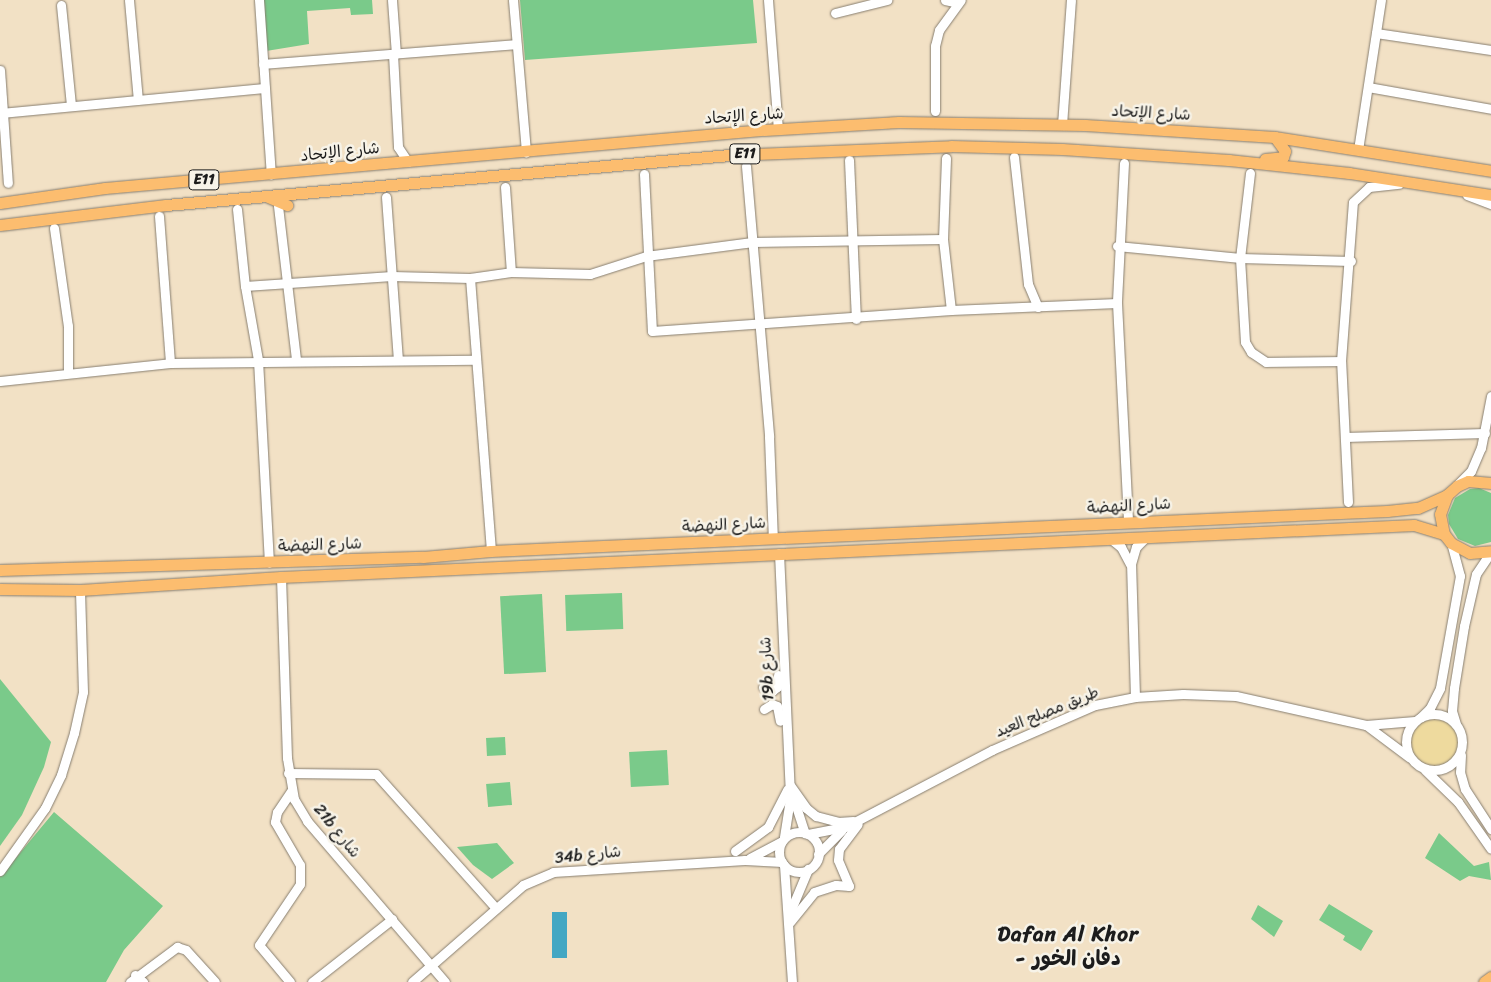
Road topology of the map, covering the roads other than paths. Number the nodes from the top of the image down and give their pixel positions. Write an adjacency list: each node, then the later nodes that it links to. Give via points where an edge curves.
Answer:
1 (129, 0): 21 (street)
2 (258, 0): 17 (street)
3 (392, 0): 16 (street)
4 (513, 0): 14 (street)
5 (768, 0): 27 (street)
6 (887, 0): 12 (street)
7 (945, 0): 10 (street)
8 (1071, 0): 26 (street)
9 (1381, 0): 13 (street)
10 (959, 1): 24 (street, via 940,30 935,46)
11 (61, 5): 22 (street)
12 (835, 13)
13 (1376, 33): 15 (street); 19 (street)
14 (516, 44): 16 (street); 30 (street)
15 (1491, 50)
16 (395, 54): 17 (street); 35 (street, via 398,147)
17 (263, 64): 20 (street)
18 (0, 70): 25 (street)
19 (1368, 87): 23 (street); 29 (street)
20 (265, 88): 21 (street); 40 (street)
21 (138, 100): 22 (street)
22 (72, 105): 25 (street)
23 (1491, 110)
24 (936, 111)
25 (1, 113): 43 (street)
26 (1062, 125): 27 (main road, شارع الإتحاد / E11, via 899,122); 28 (main road, شارع الإتحاد / E11)
27 (778, 130): 30 (main road, شارع الإتحاد / E11)
28 (1275, 137): 29 (main road, شارع الإتحاد / E11); 34 (main road, via 1284,146 1283,157)
29 (1358, 150): 38 (main road, شارع الإتحاد / E11)
30 (526, 152): 35 (main road, شارع الإتحاد / E11)
31 (1014, 157): 71 (street, via 1028,284)
32 (946, 158): 59 (street)
33 (849, 160): 58 (street)
34 (1229, 160): 44 (main road, E11); 48 (main road, E11, via 1062,148 828,148)
35 (408, 162): 40 (main road, شارع الإتحاد / E11)
36 (1124, 163): 61 (street)
37 (746, 166): 60 (street)
38 (1491, 171)
39 (1250, 173): 63 (street)
40 (271, 174): 42 (main road, شارع الإتحاد / E11)
41 (644, 174): 62 (street)
42 (226, 179): 50 (main road, via 212,190); 51 (main road, شارع الإتحاد / E11, via 105,188)
43 (8, 183)
44 (1415, 183): 46 (main road, E11); 64 (street, via 1369,187 1354,202)
45 (505, 187): 65 (street)
46 (1450, 188): 47 (main road, E11); 52 (street)
47 (1491, 195)
48 (267, 196): 50 (main road, E11); 53 (main road)
49 (386, 197): 66 (street)
50 (220, 200): 56 (main road, E11, via 100,211)
51 (0, 202)
52 (1491, 204)
53 (283, 205): 68 (street)
54 (237, 209): 69 (street)
55 (159, 216): 80 (street)
56 (0, 226)
57 (54, 228): 81 (street, via 68,326)
58 (850, 239): 59 (street); 60 (street); 73 (street)
59 (943, 239): 72 (street)
60 (752, 242): 62 (street); 74 (street)
61 (1117, 246): 63 (street); 70 (street)
62 (646, 256): 65 (street, via 590,274); 74 (street, via 652,331)
63 (1240, 258): 64 (street); 79 (street, via 1243,330 1251,352 1272,363)
64 (1351, 261): 79 (street)
65 (510, 272): 67 (street)
66 (392, 276): 67 (street); 68 (street); 77 (street)
67 (470, 278): 78 (street)
68 (285, 283): 69 (street); 76 (street)
69 (245, 286): 75 (street)
70 (1117, 303): 71 (street); 90 (street)
71 (1038, 307): 72 (street)
72 (951, 310): 73 (street)
73 (856, 318): 74 (street)
74 (760, 326): 94 (street)
75 (258, 360): 76 (street); 80 (street); 101 (street)
76 (296, 360): 77 (street)
77 (398, 360): 78 (street)
78 (475, 360): 97 (street)
79 (1342, 360): 85 (street)
80 (170, 363): 81 (street)
81 (68, 372): 82 (street)
82 (0, 381)
83 (1491, 396): 84 (street)
84 (1485, 433): 85 (street); 87 (street, via 1476,463)
85 (1345, 437): 89 (street)
86 (1491, 483): 87 (main road, via 1468,481)
87 (1457, 486): 88 (main road)
88 (1447, 495): 90 (main road, شارع النهضة, via 1408,510); 93 (main road, via 1440,514)
89 (1348, 502)
90 (1128, 523): 91 (main road, شارع النهضة)
91 (961, 529): 94 (main road, شارع النهضة); 96 (main road, via 961,538)
92 (1145, 538): 93 (main road, شارع النهضة, via 1414,525); 95 (main road, شارع النهضة); 102 (street, via 1136,547)
93 (1447, 538): 98 (main road, شارع النهضة, via 1470,553); 112 (street, via 1460,566 1458,585 1440,688 1430,708)
94 (773, 539): 97 (main road, شارع النهضة)
95 (1111, 539): 96 (main road, شارع النهضة); 102 (street)
96 (943, 547): 99 (main road, شارع النهضة)
97 (491, 551): 100 (main road, شارع النهضة)
98 (1491, 551): 113 (street, via 1476,574 1464,626 1452,711)
99 (779, 554): 104 (main road, شارع النهضة); 108 (street, 19b شارع)
100 (423, 557): 101 (main road, شارع النهضة); 104 (main road, via 386,561)
101 (269, 563): 103 (main road, شارع النهضة)
102 (1131, 564): 110 (street)
103 (0, 570)
104 (387, 572): 105 (main road, شارع النهضة)
105 (281, 577): 107 (main road, شارع النهضة); 119 (street, 21b شارع)
106 (0, 589): 107 (main road, شارع النهضة)
107 (80, 590): 133 (street, via 83,692 74,733 61,775 44,808)
108 (779, 596): 109 (street, via 774,605 777,687 772,691); 117 (street, 19b شارع)
109 (763, 687)
110 (1135, 697): 114 (street, طريق مصلح العيد, via 1183,694 1236,696); 122 (street, طريق مصلح العيد, via 1096,705 1003,745)
111 (764, 709): 117 (street, via 772,704 779,711 782,749)
112 (1418, 719): 113 (street, via 1443,716); 114 (street, طريق مصلح العيد); 116 (street, via 1405,743)
113 (1456, 724): 115 (street, via 1463,741)
114 (1366, 725): 116 (street, طريق مصلح العيد)
115 (1462, 751): 118 (street, via 1458,759 1443,770); 124 (street, via 1463,783)
116 (1410, 758): 118 (street)
117 (787, 762): 120 (street, 19b شارع)
118 (1425, 770): 127 (street, via 1458,802)
119 (288, 772): 121 (street, 21b شارع); 134 (street, via 376,774)
120 (789, 783): 122 (street, via 806,808 816,816 838,822); 125 (street, 19b شارع); 126 (street, 19b شارع, via 790,813); 128 (street, via 781,806 768,827)
121 (292, 790): 136 (street, 21b شارع, via 307,821); 143 (street, via 277,812 275,822 300,865 300,884 258,945)
122 (864, 819): 123 (street, طريق مصلح العيد); 137 (street, via 845,837 839,849 838,860 849,886 836,885 814,892)
123 (845, 828): 125 (street, طريق مصلح العيد); 129 (street, طريق مصلح العيد)
124 (1491, 829)
125 (806, 834): 126 (street, via 793,832); 129 (street, via 816,842)
126 (783, 839): 130 (street, 34b شارع); 131 (street, via 779,849)
127 (1491, 849)
128 (735, 851)
129 (818, 854): 132 (street)
130 (745, 860): 131 (street, 34b شارع); 134 (street, 34b شارع, via 553,872 523,885)
131 (783, 864): 132 (street, via 792,870); 135 (street)
132 (808, 869): 135 (street)
133 (0, 871)
134 (496, 908): 138 (street, 34b شارع)
135 (790, 912): 137 (street)
136 (392, 920): 138 (street, 21b شارع); 144 (street)
137 (790, 923): 147 (street)
138 (431, 965): 145 (street, 34b شارع); 146 (street, 21b شارع)
139 (1491, 977): 148 (main road)
140 (132, 979): 141 (street); 142 (street, via 177,947 186,950)
141 (143, 982)
142 (215, 982)
143 (290, 982)
144 (312, 982)
145 (412, 982)
146 (445, 982)
147 (792, 982)
148 (1484, 982)

